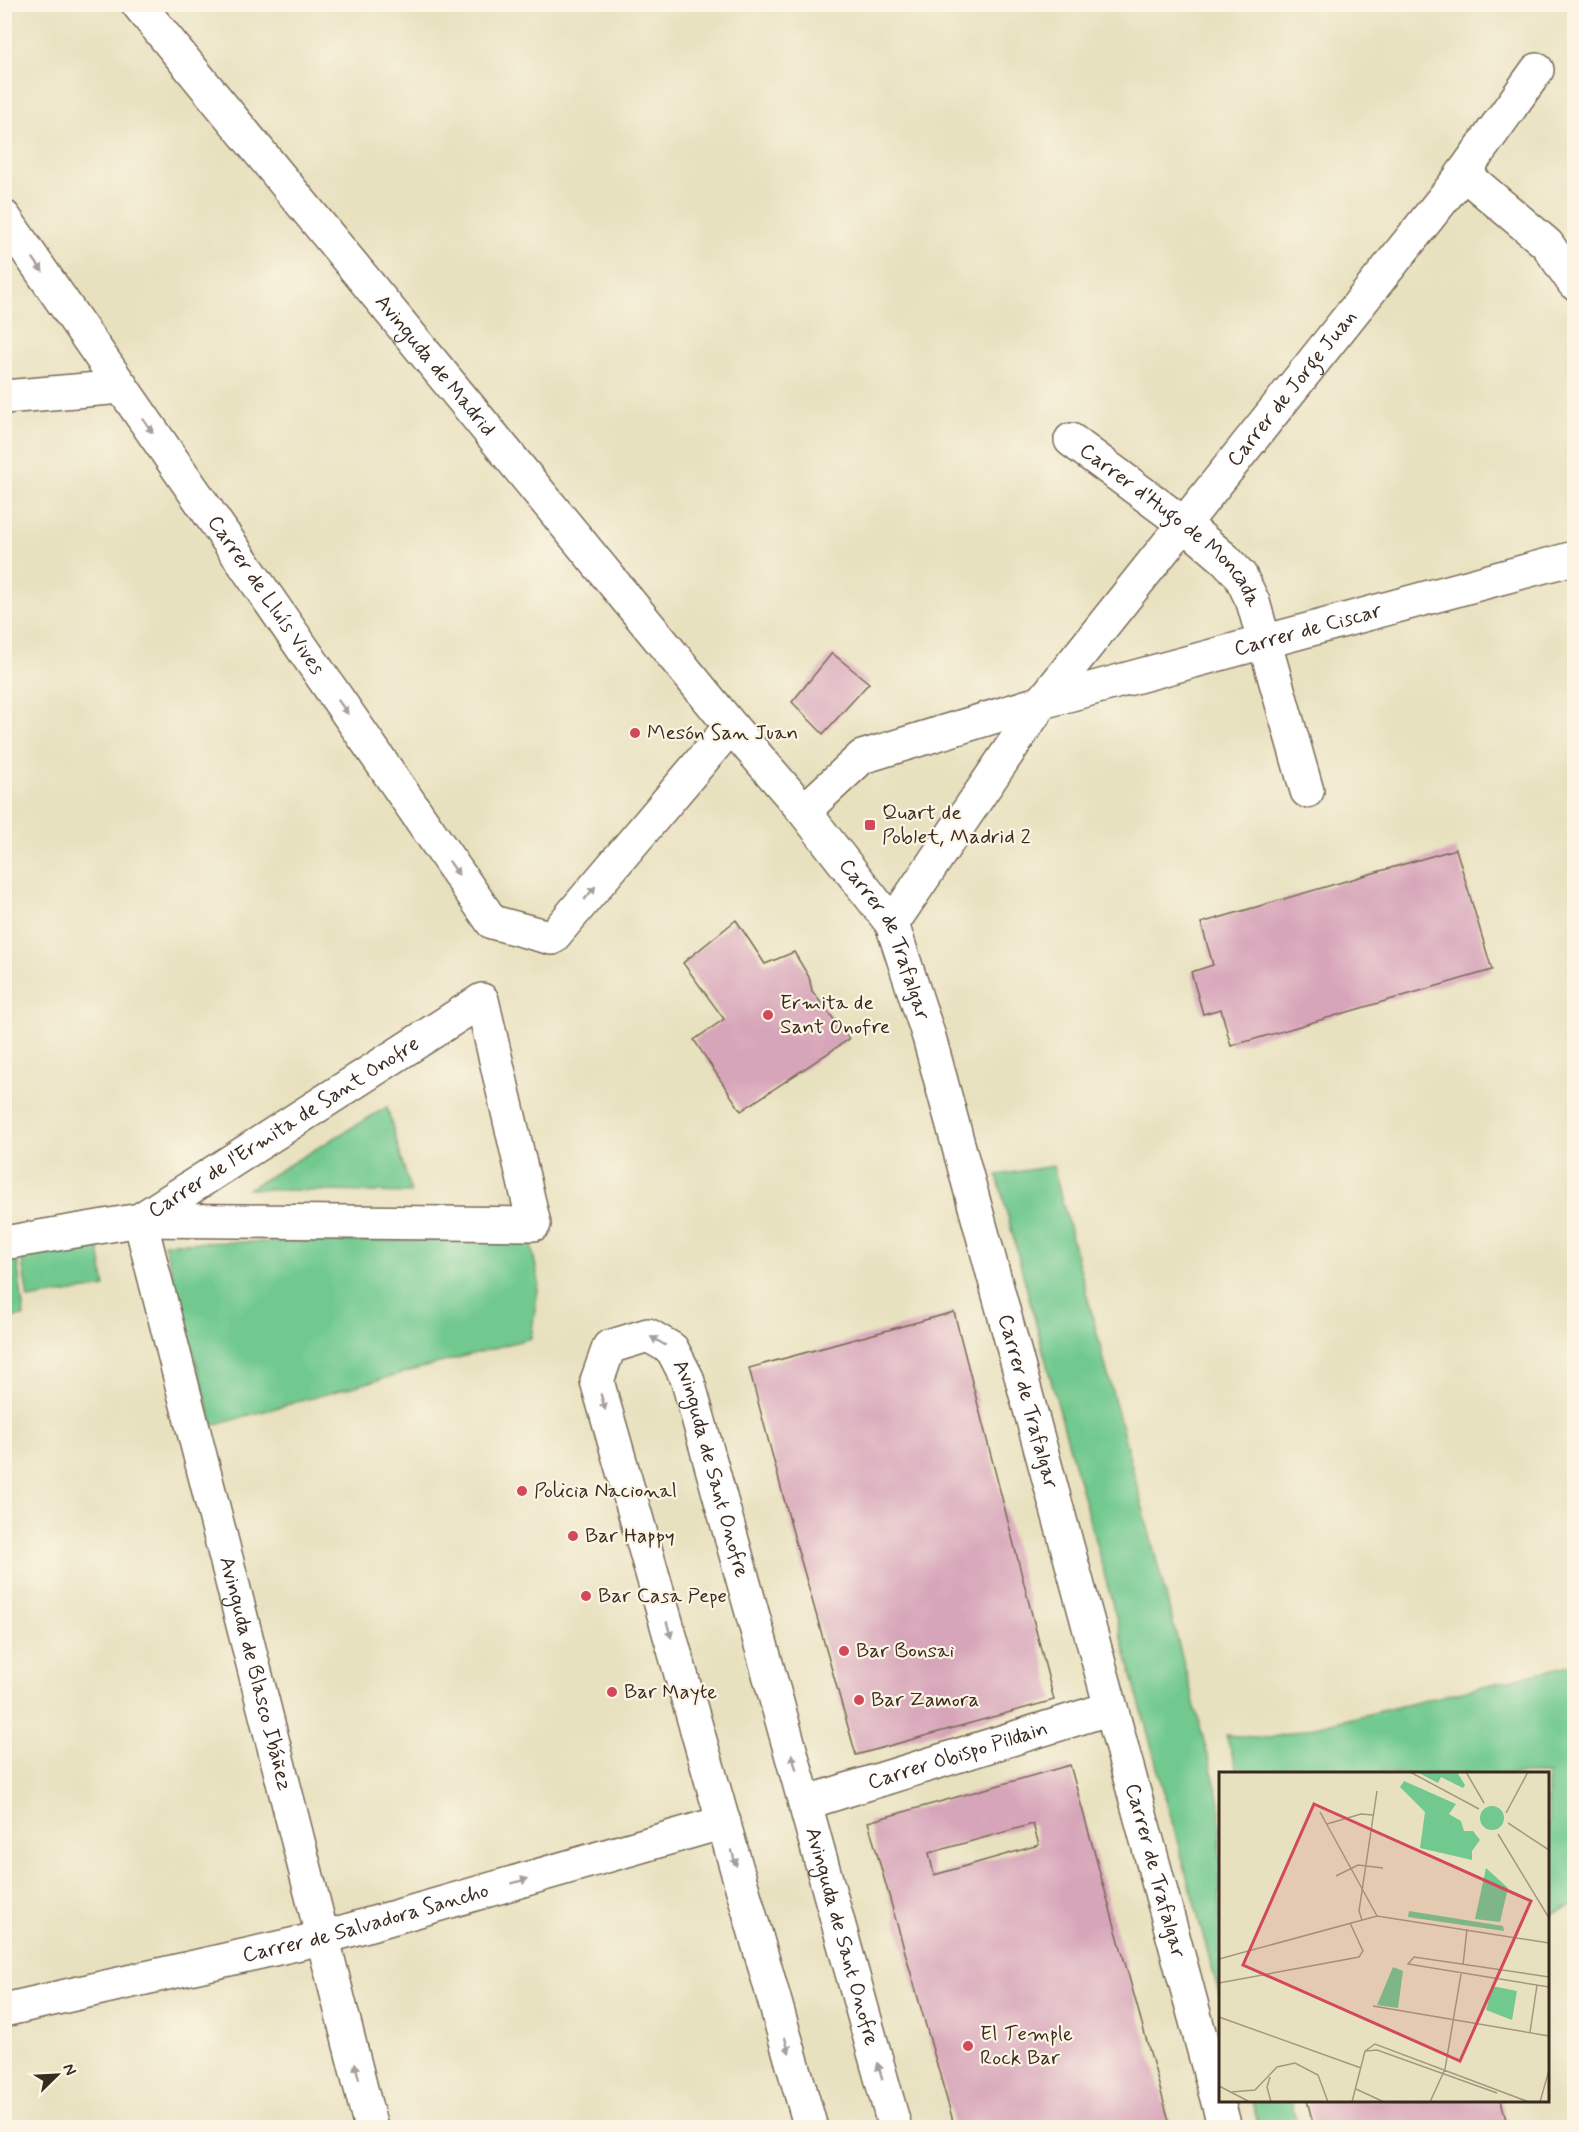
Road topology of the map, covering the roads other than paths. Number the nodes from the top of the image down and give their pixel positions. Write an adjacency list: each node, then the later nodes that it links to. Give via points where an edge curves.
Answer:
1 (138, 4): 13 (street, Avinguda de Madrid)
2 (1536, 70): 3 (street, Carrer de Jorge Juan)
3 (1463, 173): 5 (street, via 1547,244); 9 (street, Carrer de Jorge Juan)
4 (4, 217): 6 (street, Carrer de Lluís Vives, one-way to 6)
5 (1575, 283)
6 (122, 387): 7 (street); 13 (street, Carrer de Lluís Vives, one-way to 13, via 492,922 552,938)
7 (4, 397)
8 (1071, 441): 9 (street, Carrer d'Hugo de Moncada)
9 (1184, 524): 11 (street, Carrer d'Hugo de Moncada, via 1240,575 1253,602); 12 (street, Carrer de Jorge Juan)
10 (1575, 558): 11 (street, Carrer de Ciscar)
11 (1264, 642): 12 (street, Carrer de Ciscar); 14 (street, Carrer d'Hugo de Moncada)
12 (1042, 702): 15 (street, Carrer de Ciscar, via 862,757); 16 (street, Carrer de Jorge Juan)
13 (731, 726): 15 (street, Carrer de Trafalgar)
14 (1307, 791)
15 (804, 811): 16 (street, Carrer de Trafalgar)
16 (892, 924): 19 (street, Carrer de Trafalgar, via 929,1037)
17 (140, 1220): 17 (street, Carrer de l'Ermita de Sant Onofre, via 482,1000 534,1224); 18 (street, Carrer de l'Ermita de Sant Onofre); 22 (street, Avinguda de Blasco Ibáñez)
18 (4, 1243)
19 (1111, 1708): 20 (street, Carrer Obispo Pildain); 27 (street, Carrer de Trafalgar)
20 (805, 1803): 21 (street, Avinguda de Sant Onofre, one-way to 21, via 687,1378 672,1349 648,1335 609,1347 597,1381); 26 (street, Avinguda de Sant Onofre, one-way to 20)
21 (724, 1822): 22 (street, Carrer de Salvadora Sancho, one-way to 21); 25 (street, Avinguda de Sant Onofre, one-way to 25)
22 (322, 1938): 23 (street, Carrer de Salvadora Sancho); 24 (street, Avinguda de Blasco Ibáñez, one-way to 22)
23 (4, 2010)
24 (371, 2127)
25 (811, 2127)
26 (896, 2127)
27 (1225, 2127)

